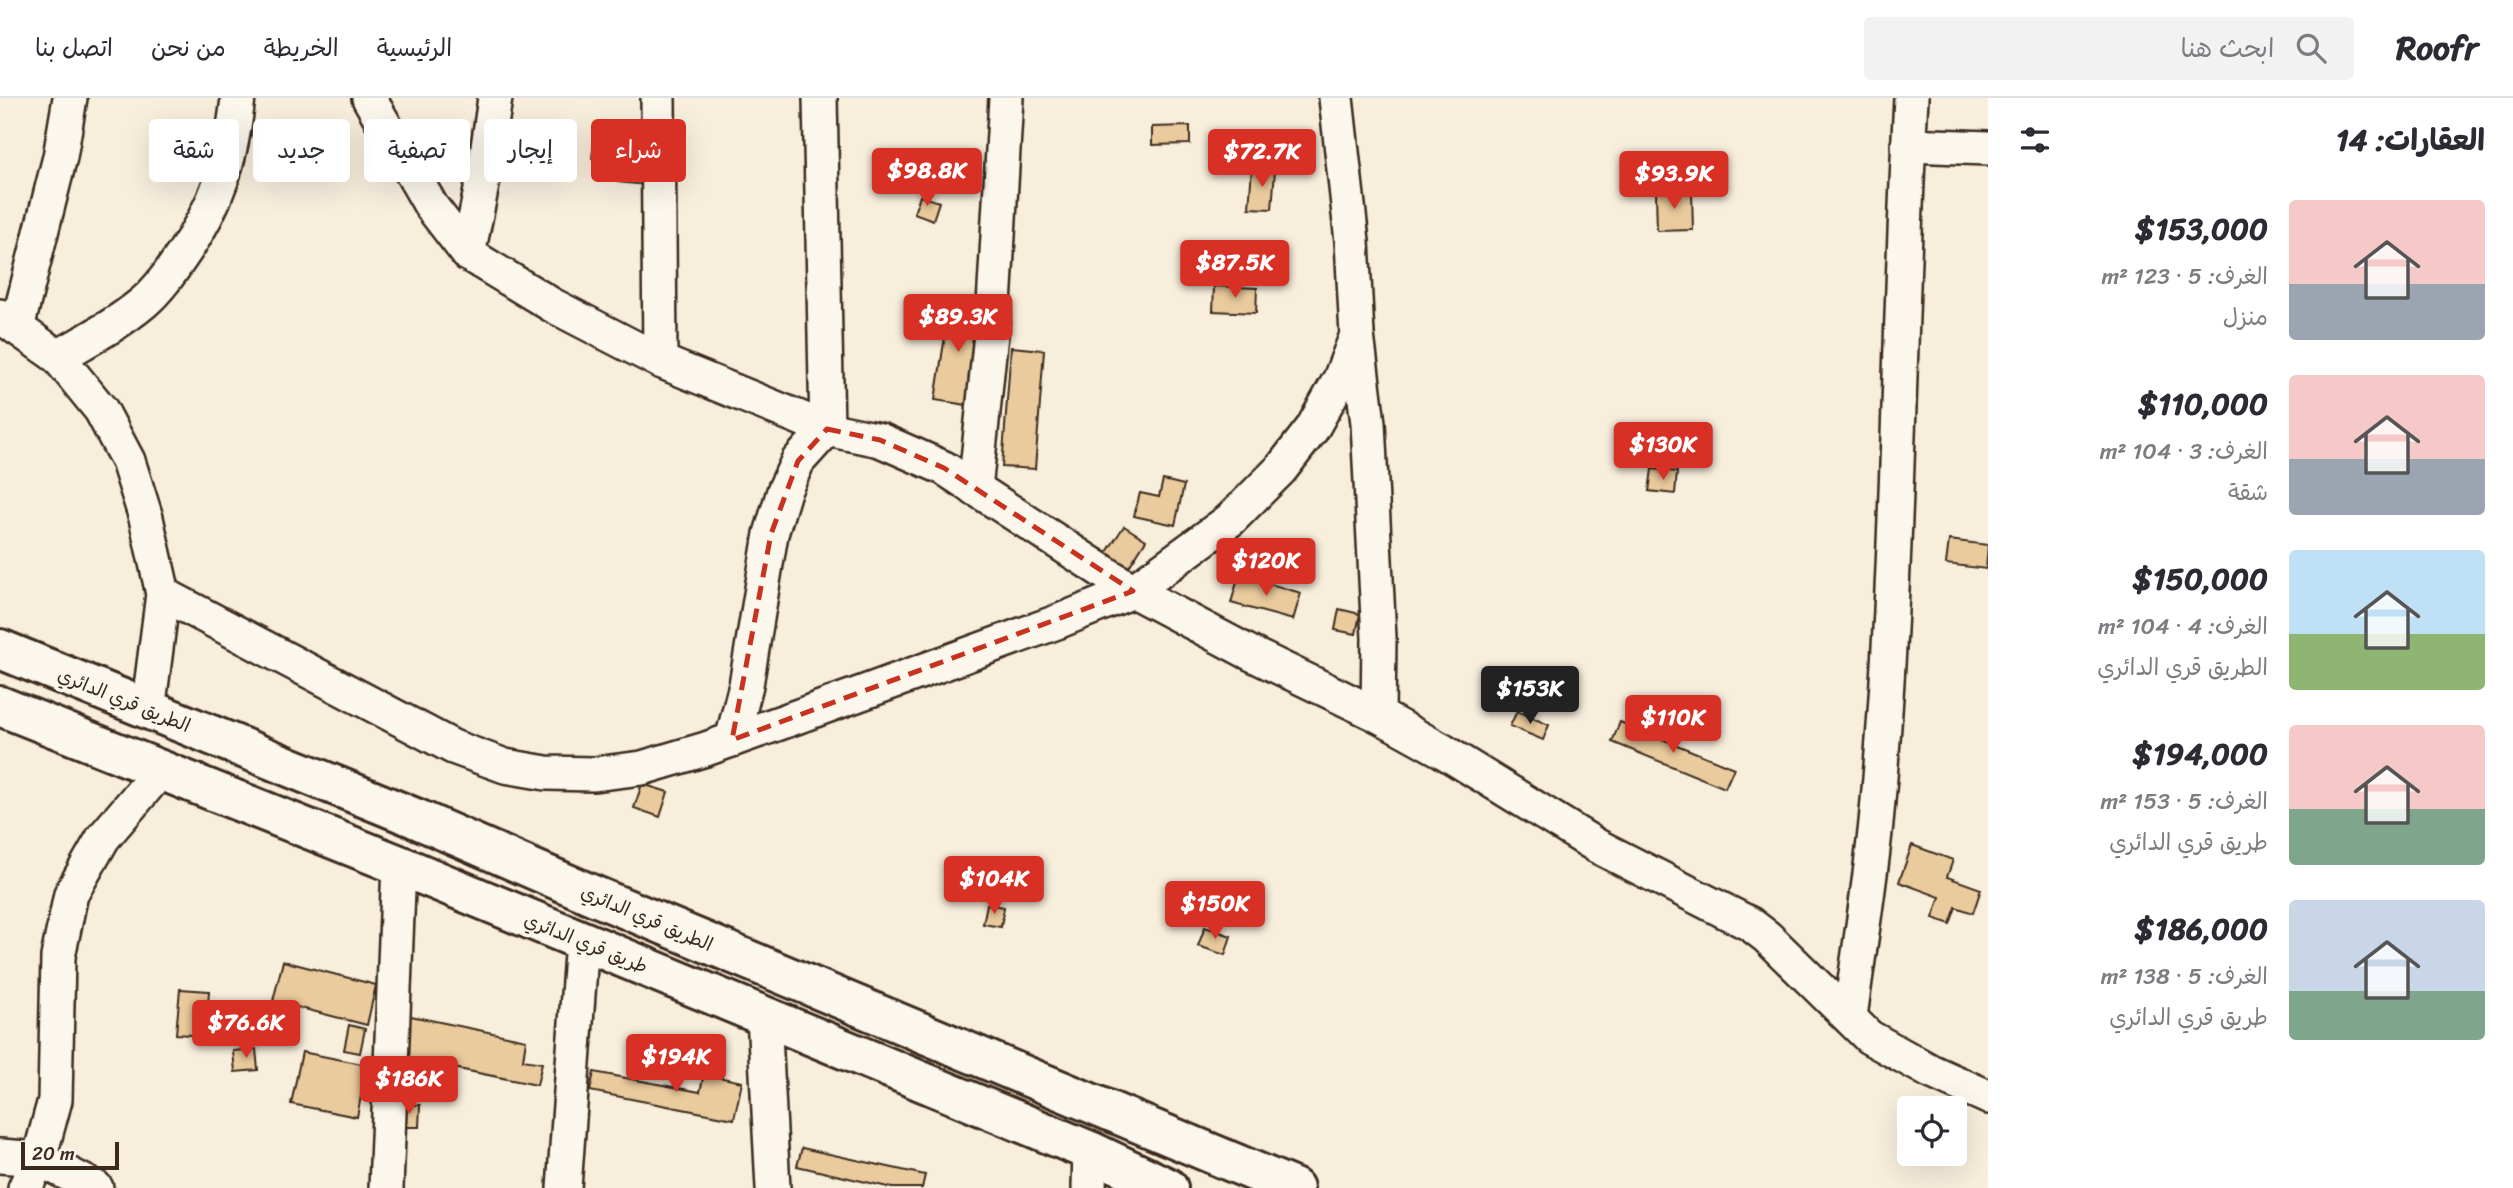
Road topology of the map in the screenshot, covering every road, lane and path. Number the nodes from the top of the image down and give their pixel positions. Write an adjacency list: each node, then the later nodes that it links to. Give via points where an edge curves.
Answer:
1 (70, 98): 13 (street, via 60,157)
2 (238, 98): 15 (street, via 227,165 215,201 165,281 103,331)
3 (369, 98): 12 (street, via 431,206)
4 (495, 98): 12 (street)
5 (659, 98): 16 (street)
6 (820, 98): 17 (street)
7 (1006, 98): 18 (street, via 995,292)
8 (1336, 98): 14 (street)
9 (1911, 98): 10 (street)
10 (1908, 145): 11 (street); 30 (street, via 1892,598 1877,813)
11 (1988, 148)
12 (468, 254): 16 (street, via 552,305)
13 (8, 322): 15 (street)
14 (1357, 335): 19 (street, via 1340,379 1312,429 1281,469 1230,520); 24 (street, via 1375,535)
15 (58, 357): 20 (street, via 101,410 128,461)
16 (660, 360): 17 (street)
17 (827, 429): 18 (street, via 880,440 944,468); 25 (street, via 798,461 784,491 771,534)
18 (975, 489): 19 (street)
19 (1133, 591): 24 (street); 25 (street)
20 (163, 594): 23 (street); 25 (street, via 453,747 505,766 594,774 642,768)
21 (0, 649): 23 (highway, الطريق قري الدائري)
22 (0, 706): 26 (highway, طريق قري الدائري)
23 (148, 711): 41 (highway, الطريق قري الدائري, via 415,818)
24 (1378, 715): 30 (street, via 1597,846 1750,924)
25 (732, 740)
26 (160, 771): 27 (highway, طريق قري الدائري); 33 (street, via 103,838 71,894 58,957 55,1100)
27 (399, 866): 28 (highway, طريق قري الدائري); 37 (street)
28 (582, 940): 29 (highway, طريق قري الدائري); 38 (street)
29 (764, 1016): 34 (highway, طريق قري الدائري); 39 (street)
30 (1850, 1017): 31 (street, via 1869,1037)
31 (1988, 1097)
32 (0, 1156): 33 (street)
33 (39, 1158): 35 (street); 36 (street)
34 (1089, 1170): 40 (highway, طريق قري الدائري)
35 (25, 1188)
36 (96, 1188)
37 (386, 1188)
38 (564, 1188)
39 (773, 1188)
40 (1168, 1188)
41 (1294, 1188)

